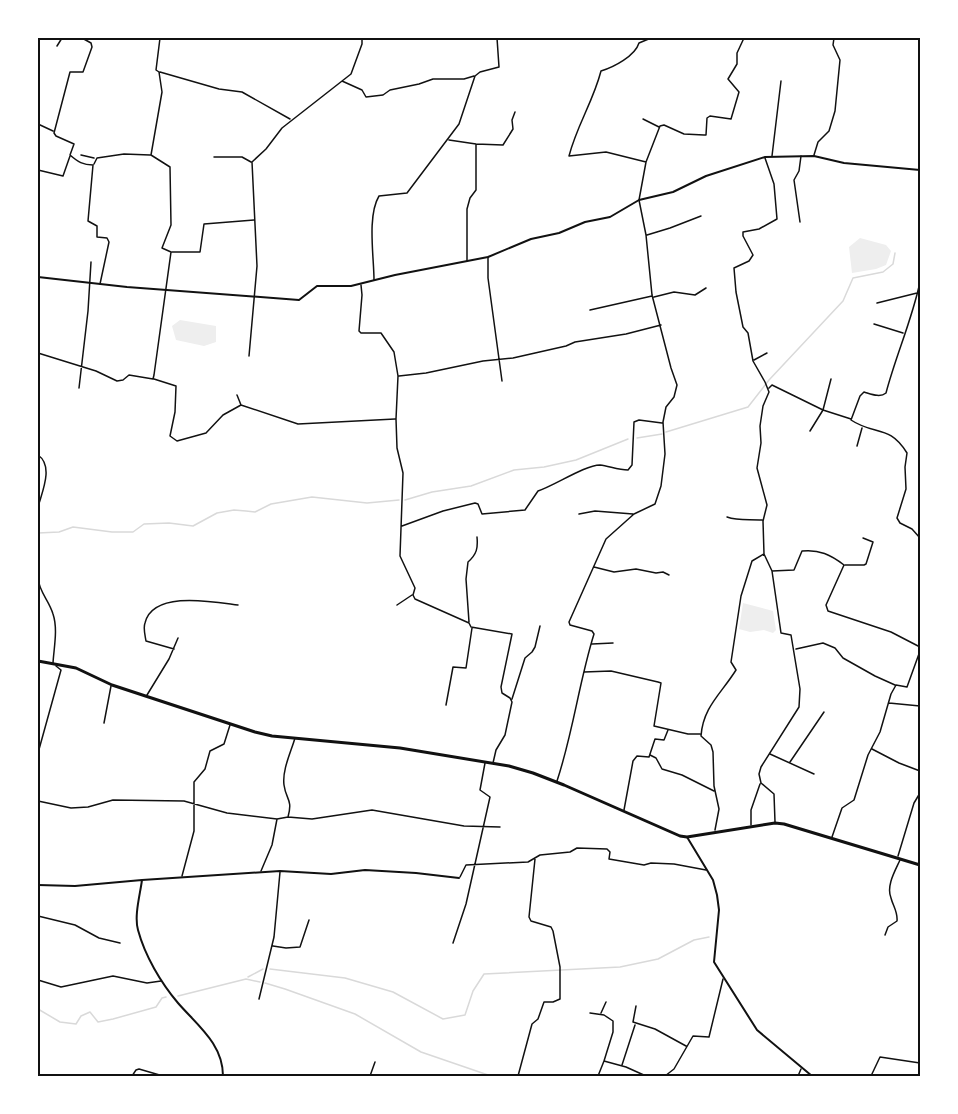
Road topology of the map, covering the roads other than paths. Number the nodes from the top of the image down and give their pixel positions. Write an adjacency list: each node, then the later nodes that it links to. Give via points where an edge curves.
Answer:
1 (62, 38): 9 (street)
2 (82, 38): 19 (street, via 92,47 83,72 70,72)
3 (160, 38): 10 (street, via 156,70)
4 (362, 38): 12 (street, via 351,74)
5 (497, 38): 11 (street, via 499,67)
6 (651, 38): 32 (street, via 639,43 637,51 612,68 601,71 569,156 606,152)
7 (744, 38): 18 (street, via 728,79 739,92 731,119 707,118 706,135)
8 (834, 38): 27 (street, via 840,60 835,111 829,131 818,141)
9 (57, 46)
10 (159, 72): 15 (street, via 242,92); 24 (street, via 162,92)
11 (475, 76): 12 (street, via 433,79 366,97 357,86); 20 (street, via 463,116)
12 (342, 81): 15 (street)
13 (781, 81): 26 (street)
14 (515, 112): 21 (street, via 513,129 503,145)
15 (291, 119): 31 (street)
16 (643, 119): 18 (street)
17 (38, 124): 19 (street)
18 (660, 127): 32 (street)
19 (54, 131): 22 (street, via 56,136 74,144)
20 (448, 140): 21 (street); 46 (street, via 407,193 379,196 375,202)
21 (476, 144): 44 (street, via 476,190 467,209)
22 (70, 155): 33 (street, via 81,164); 34 (street, via 63,176)
23 (81, 155): 30 (street)
24 (151, 155): 30 (street); 41 (street, via 170,167 171,225 162,248)
25 (801, 155): 26 (main road); 27 (main road); 39 (street, via 794,180)
26 (772, 156): 28 (main road)
27 (814, 156): 35 (main road, via 844,163)
28 (765, 157): 36 (main road, via 706,176 673,192); 65 (street, via 774,184 777,219 743,232 753,255 734,268)
29 (214, 158): 31 (street)
30 (95, 159): 33 (street)
31 (252, 162): 38 (street)
32 (646, 162): 36 (street)
33 (93, 165): 50 (street, via 88,221 97,226 97,237 109,242)
34 (38, 170)
35 (921, 170)
36 (639, 200): 40 (street); 42 (main road, via 610,217 531,239)
37 (701, 216): 40 (street)
38 (255, 220): 41 (street, via 204,225 199,253); 55 (street)
39 (800, 222)
40 (646, 235): 54 (street)
41 (171, 252): 52 (street)
42 (488, 257): 44 (main road); 64 (street)
43 (91, 262): 48 (street)
44 (467, 262): 46 (main road)
45 (38, 276): 48 (main road)
46 (374, 280): 49 (main road)
47 (921, 282): 53 (street)
48 (88, 284): 50 (main road); 66 (street)
49 (361, 284): 55 (main road, via 317,286 299,300); 67 (street, via 359,331 384,336 395,354)
50 (100, 285): 52 (main road)
51 (705, 288): 54 (street, via 695,295 674,291)
52 (166, 289): 55 (main road); 68 (street)
53 (918, 293): 56 (street); 60 (street)
54 (653, 296): 57 (street); 59 (street)
55 (254, 297): 63 (street)
56 (877, 303)
57 (590, 310)
58 (874, 324): 60 (street)
59 (661, 325): 64 (street); 78 (street, via 677,385)
60 (904, 333): 77 (street, via 886,393 860,396)
61 (767, 352): 65 (street)
62 (38, 353): 66 (street)
63 (249, 356)
64 (500, 360): 67 (street); 70 (street)
65 (753, 361): 71 (street)
66 (81, 367): 68 (street, via 117,381 129,375); 72 (street)
67 (398, 376): 76 (street)
68 (153, 379): 74 (street, via 176,386 170,436 177,441 206,434 223,415)
69 (831, 379): 75 (street)
70 (501, 381)
71 (768, 387): 75 (street, via 772,385); 87 (street, via 757,468 767,505)
72 (79, 388)
73 (237, 395): 74 (street)
74 (241, 405): 76 (street, via 298,424)
75 (823, 410): 77 (street); 80 (street)
76 (396, 419): 88 (street, via 403,473)
77 (851, 420): 79 (street)
78 (663, 423): 85 (street, via 665,454 657,501); 88 (street, via 634,422 632,465 628,470 590,467 538,491 522,511 482,514 475,503)
79 (862, 427): 81 (street); 91 (street, via 885,432 899,440 908,453 906,489 897,518)
80 (810, 431)
81 (857, 446)
82 (38, 455): 83 (street, via 46,470)
83 (38, 507)
84 (579, 514): 85 (street)
85 (634, 514): 94 (street, via 606,538)
86 (726, 517): 87 (street)
87 (763, 521): 92 (street)
88 (402, 526): 98 (street, via 400,556 415,588)
89 (477, 537): 101 (street, via 466,579)
90 (863, 538): 93 (street, via 873,542 866,564)
91 (921, 538)
92 (764, 554): 95 (street); 125 (street, via 752,561 741,596 731,662 736,670 704,714)
93 (844, 565): 95 (street, via 825,553 807,550 802,551 794,570); 107 (street, via 826,605 828,611 891,632)
94 (594, 567): 96 (street); 105 (street, via 569,624 592,631)
95 (772, 571): 108 (street, via 781,633 791,634)
96 (669, 575)
97 (38, 578): 112 (street, via 54,616)
98 (413, 595): 100 (street); 101 (street, via 432,608)
99 (238, 605): 109 (street, via 183,600 165,603 148,614 144,624 146,641)
100 (397, 605)
101 (469, 623): 103 (street)
102 (540, 626): 117 (street, via 535,647 525,658)
103 (472, 627): 117 (street, via 512,634 501,687); 119 (street, via 467,664 464,668 453,667)
104 (178, 638): 109 (street)
105 (591, 644): 106 (street); 113 (street)
106 (614, 644)
107 (921, 647)
108 (794, 649): 115 (street, via 824,643 843,658); 129 (street, via 799,707)
109 (174, 650): 116 (street)
110 (921, 651): 115 (street, via 907,687)
111 (38, 660): 112 (highway)
112 (53, 663): 114 (highway, via 76,668); 128 (street, via 61,669)
113 (583, 672): 124 (street, via 611,671 661,683 653,724); 136 (street, via 568,750)
114 (112, 685): 116 (highway); 122 (street)
115 (896, 685): 118 (street)
116 (146, 696): 123 (highway)
117 (511, 700): 133 (street, via 505,735)
118 (888, 703): 120 (street); 127 (street)
119 (446, 705)
120 (921, 706)
121 (824, 712): 132 (street)
122 (104, 723)
123 (231, 724): 126 (highway, via 272,736); 141 (street, via 224,744 210,751 205,770 194,782)
124 (668, 729): 125 (street); 130 (street, via 664,740 655,739 652,743)
125 (701, 734): 138 (street, via 713,752)
126 (296, 737): 131 (highway); 143 (street, via 283,784 291,804)
127 (872, 749): 134 (street); 151 (street, via 854,800 842,808)
128 (38, 753)
129 (769, 753): 132 (street); 137 (street, via 760,770)
130 (649, 755): 138 (street, via 656,758 662,769); 142 (street, via 637,756 633,761)
131 (485, 762): 133 (highway); 148 (street, via 480,790 490,797)
132 (789, 762): 135 (street)
133 (493, 763): 136 (highway)
134 (921, 771)
135 (814, 774)
136 (556, 782): 142 (highway)
137 (761, 783): 145 (street, via 774,794); 147 (street, via 751,810)
138 (715, 791): 149 (street, via 719,809)
139 (921, 793): 153 (street, via 914,802)
140 (38, 801): 141 (street, via 71,808 113,800)
141 (194, 802): 144 (street, via 227,813); 159 (street, via 194,831)
142 (624, 810): 150 (highway)
143 (288, 817): 144 (street); 148 (street, via 312,819 372,810)
144 (277, 819): 158 (street)
145 (775, 823): 147 (highway); 151 (highway)
146 (500, 826): 148 (street)
147 (751, 826): 149 (highway)
148 (483, 827): 154 (street)
149 (715, 832): 150 (highway)
150 (687, 837): 156 (main road)
151 (831, 838): 153 (highway)
152 (535, 858): 154 (street, via 528,862); 156 (street, via 577,848 607,849 609,859); 189 (street, via 529,917 552,929 560,969 560,999 544,1002 532,1024)
153 (899, 859): 155 (highway); 165 (street, via 889,890 897,921)
154 (475, 865): 160 (street, via 466,865); 166 (street)
155 (921, 865)
156 (707, 870): 169 (main road, via 719,910 714,962)
157 (280, 871): 158 (main road); 160 (main road, via 331,874 365,870); 168 (street)
158 (261, 873): 159 (main road)
159 (182, 878): 161 (main road)
160 (459, 878)
161 (142, 880): 162 (main road); 171 (main road, via 137,928)
162 (38, 885)
163 (38, 916): 167 (street, via 75,925)
164 (309, 920): 168 (street, via 300,947)
165 (885, 934)
166 (453, 943)
167 (120, 944)
168 (272, 946): 172 (street)
169 (724, 978): 178 (street, via 709,1037 693,1036); 183 (main road, via 757,1030)
170 (38, 980): 171 (street, via 61,987 113,976 147,983)
171 (161, 981): 187 (main road, via 209,1036 223,1065)
172 (259, 999)
173 (606, 1002): 176 (street)
174 (636, 1006): 177 (street, via 632,1019)
175 (590, 1013): 176 (street)
176 (601, 1014): 179 (street, via 614,1021)
177 (635, 1024): 178 (street, via 655,1029); 182 (street)
178 (687, 1047): 184 (street)
179 (604, 1060): 182 (street); 190 (street)
180 (375, 1062): 188 (street)
181 (921, 1062): 194 (street, via 880,1057)
182 (621, 1066): 191 (street)
183 (801, 1068): 192 (street); 193 (main road)
184 (666, 1076)
185 (132, 1077): 186 (street, via 139,1069)
186 (163, 1077)
187 (223, 1077)
188 (370, 1077)
189 (518, 1077)
190 (598, 1077)
191 (645, 1077)
192 (798, 1077)
193 (812, 1077)
194 (871, 1077)

